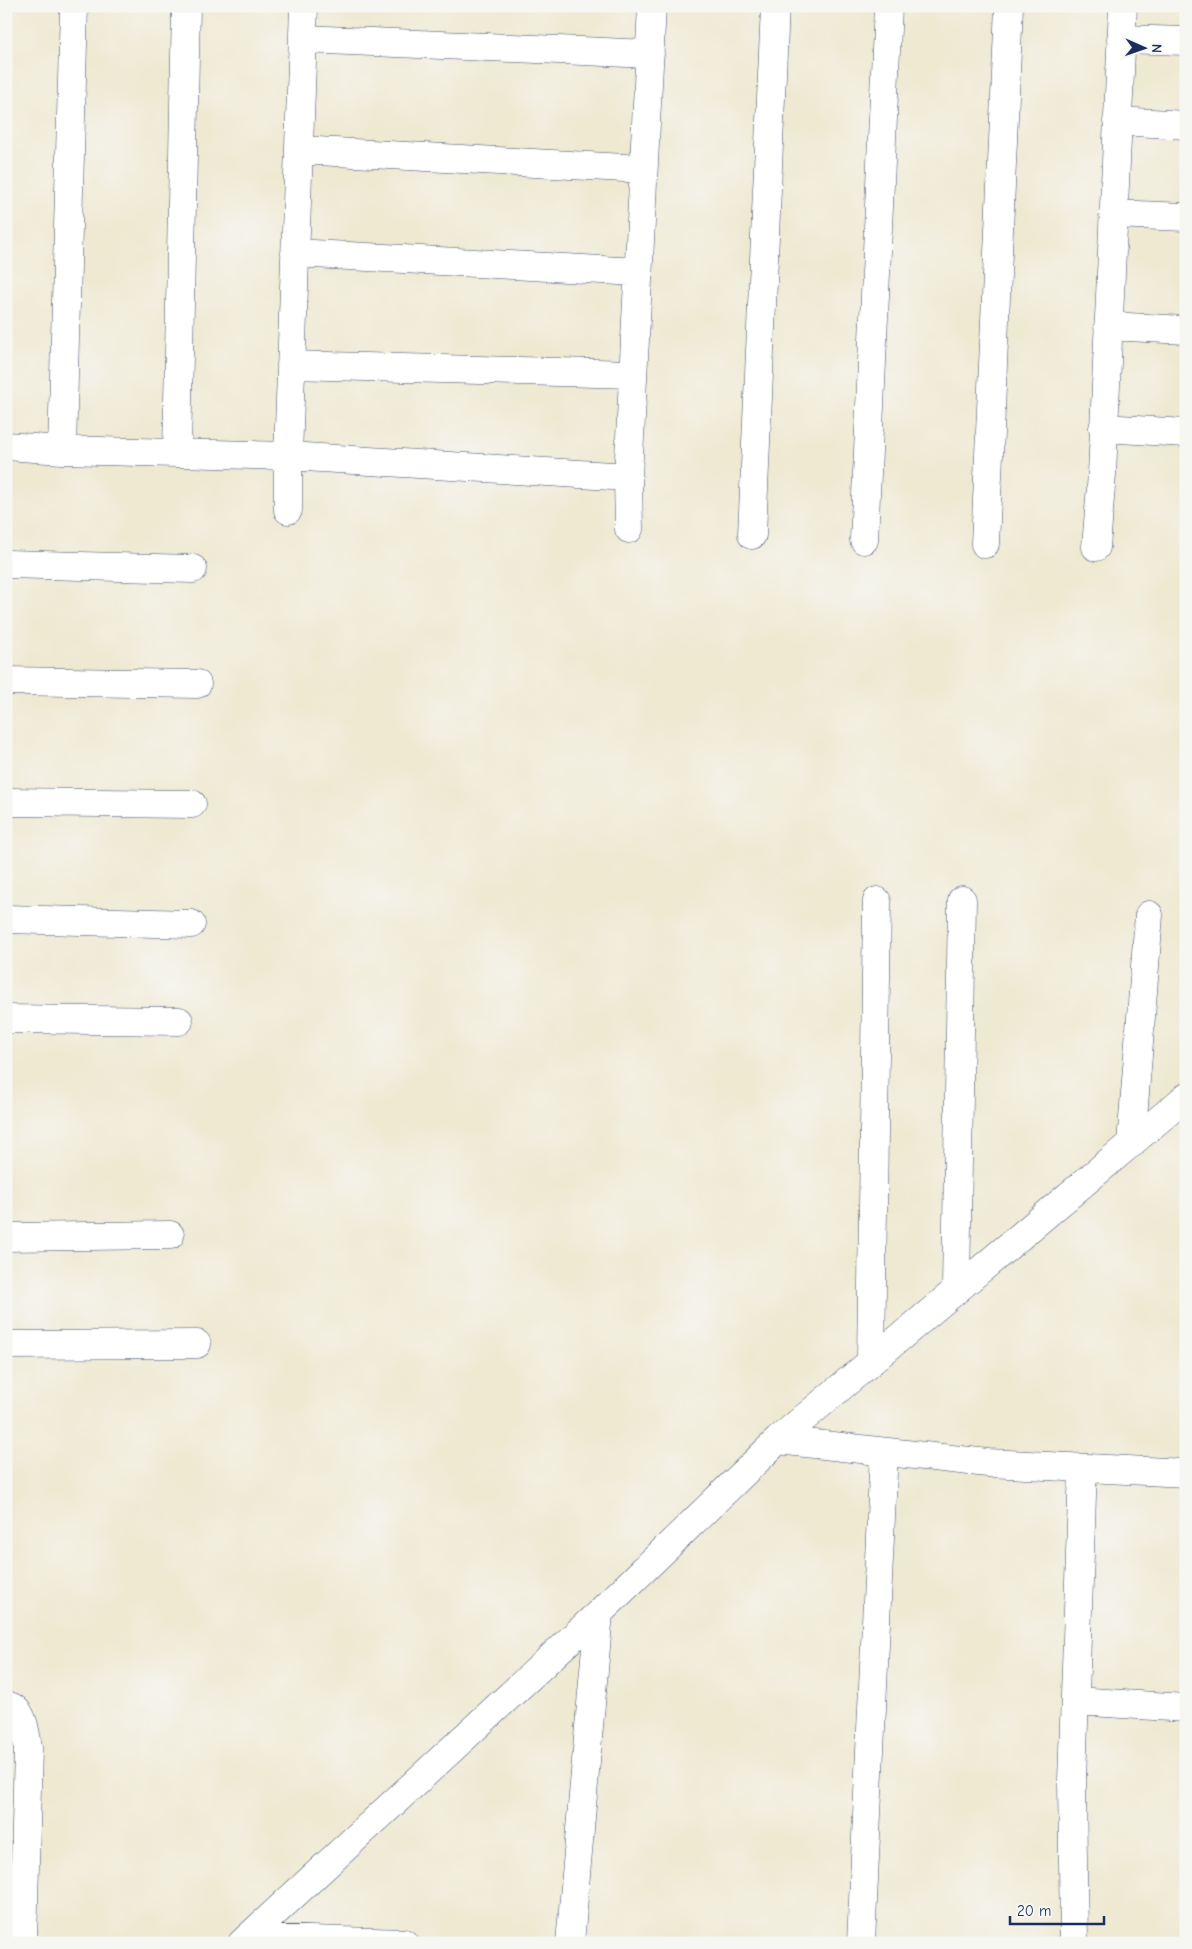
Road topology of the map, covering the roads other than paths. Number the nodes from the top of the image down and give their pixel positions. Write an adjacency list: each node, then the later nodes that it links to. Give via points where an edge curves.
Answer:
1 (74, 6): 28 (street)
2 (186, 6): 29 (street)
3 (304, 6): 10 (street)
4 (652, 6): 12 (street)
5 (775, 6): 34 (street)
6 (888, 6): 35 (street)
7 (1009, 6): 36 (street)
8 (1123, 6): 9 (street)
9 (1121, 39): 11 (street); 13 (street)
10 (303, 40): 12 (street); 15 (street)
11 (1186, 41)
12 (650, 54): 16 (street)
13 (1117, 121): 14 (street); 17 (street)
14 (1186, 125)
15 (299, 150): 16 (street); 19 (street)
16 (644, 169): 20 (street)
17 (1113, 214): 18 (street); 21 (street)
18 (1186, 217)
19 (295, 253): 20 (street); 23 (street)
20 (638, 272): 24 (street)
21 (1108, 326): 22 (street); 25 (street)
22 (1186, 330)
23 (291, 365): 24 (street); 30 (street)
24 (633, 374): 31 (street)
25 (1103, 428): 26 (street); 37 (street)
26 (1186, 433)
27 (6, 446): 28 (street)
28 (62, 450): 29 (street)
29 (176, 453): 30 (street)
30 (288, 456): 31 (street); 32 (street)
31 (628, 477): 33 (street)
32 (288, 510)
33 (629, 529)
34 (752, 535)
35 (864, 540)
36 (984, 544)
37 (1096, 547)
38 (6, 564): 39 (street)
39 (193, 569)
40 (6, 681): 41 (street)
41 (197, 684)
42 (6, 802): 43 (street)
43 (192, 804)
44 (962, 900): 55 (street)
45 (878, 901): 58 (street)
46 (1150, 915): 52 (street)
47 (6, 919): 48 (street)
48 (190, 924)
49 (6, 1019): 50 (street)
50 (179, 1020)
51 (1186, 1098): 52 (street)
52 (1131, 1144): 55 (street)
53 (170, 1235): 54 (street)
54 (6, 1237)
55 (956, 1290): 58 (street)
56 (197, 1344): 57 (street)
57 (6, 1345)
58 (871, 1362): 59 (street)
59 (778, 1440): 60 (street); 63 (street)
60 (884, 1452): 61 (street, via 988,1463); 73 (street)
61 (1083, 1468): 62 (street); 64 (street)
62 (1186, 1473)
63 (599, 1613): 69 (street); 72 (street)
64 (1075, 1700): 66 (street); 74 (street, via 1072,1780)
65 (6, 1706): 67 (street, via 13,1707 23,1718 28,1748)
66 (1186, 1708)
67 (17, 1789): 68 (street)
68 (15, 1899): 70 (street)
69 (245, 1940): 71 (street)
70 (23, 1943)
71 (404, 1943)
72 (570, 1943)
73 (861, 1943)
74 (1074, 1943)

